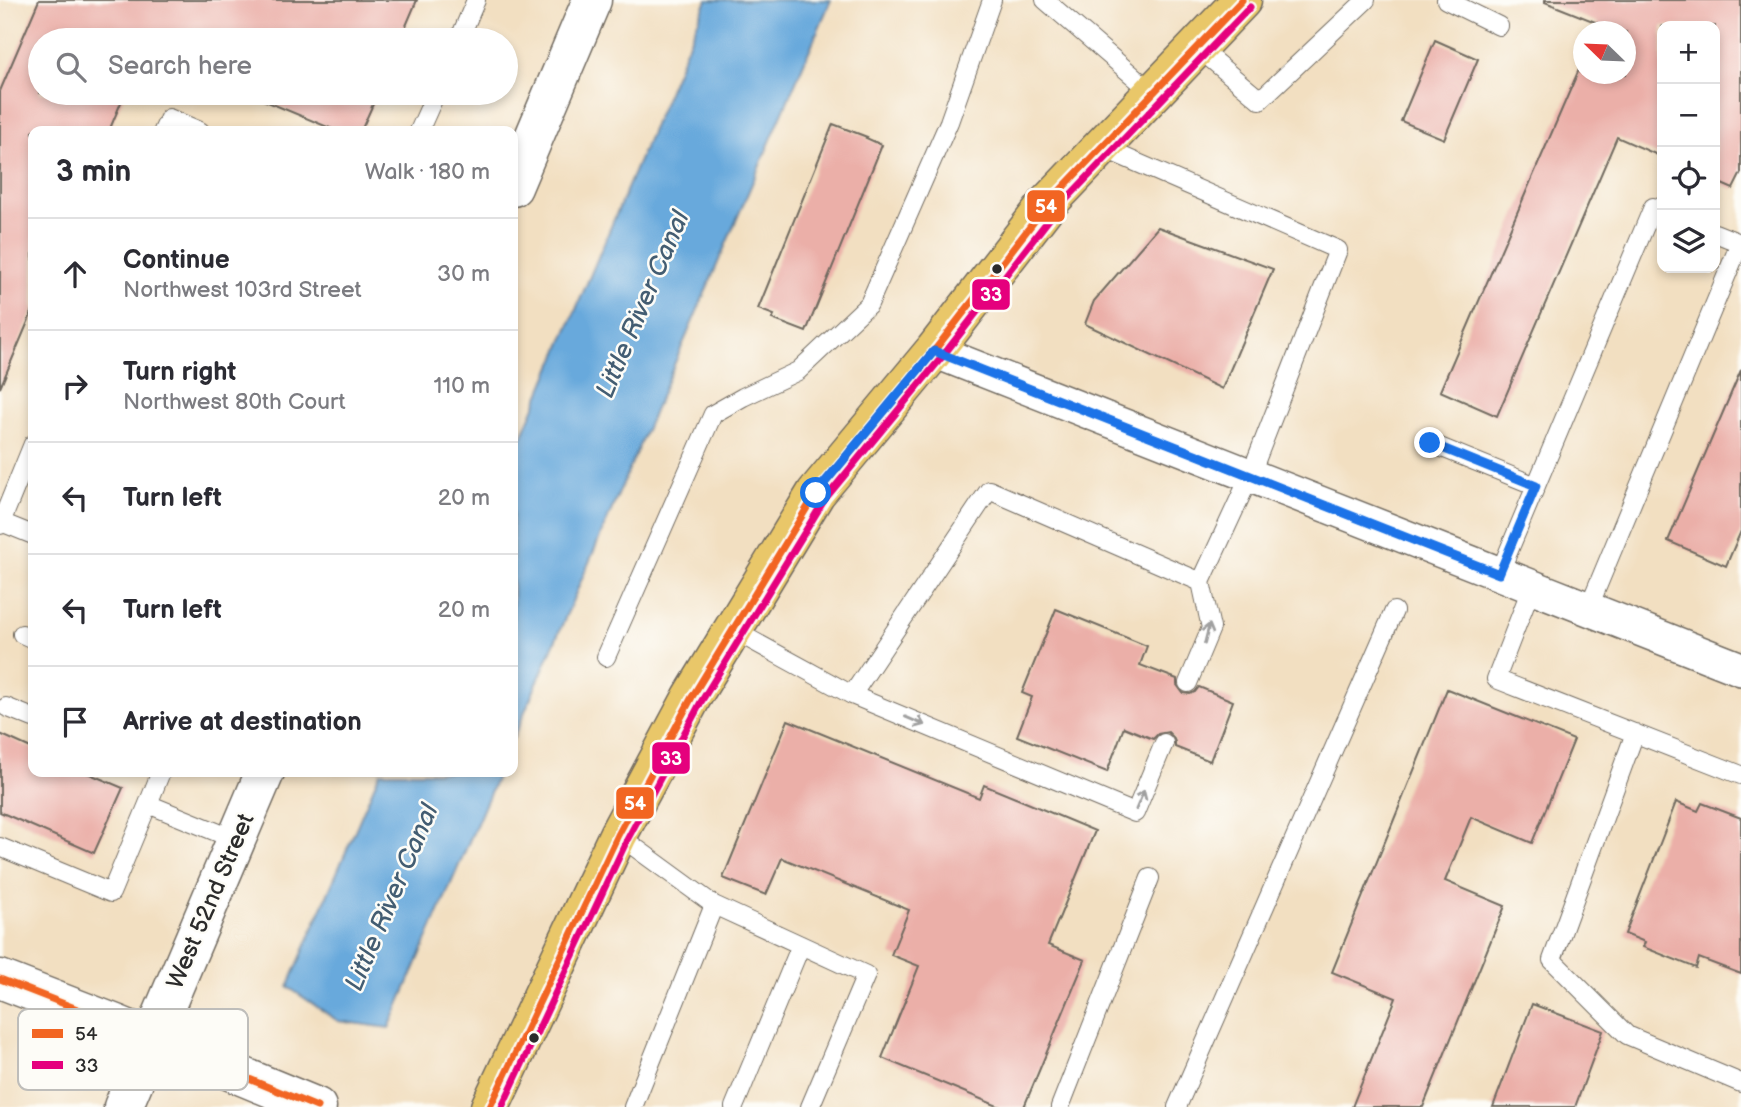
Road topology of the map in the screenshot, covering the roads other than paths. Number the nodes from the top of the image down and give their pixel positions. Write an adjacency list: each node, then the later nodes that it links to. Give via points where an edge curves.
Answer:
1 (476, 0): 9 (lane)
2 (992, 0): 34 (lane, via 949,122 869,304 798,371 713,414)
3 (1045, 0): 11 (lane)
4 (1242, 0): 10 (main road)
5 (1366, 0): 10 (lane, via 1260,100)
6 (1446, 0): 8 (lane)
7 (587, 1): 17 (street)
8 (1499, 26)
9 (463, 28)
10 (1197, 47): 11 (main road)
11 (1153, 93): 16 (main road)
12 (431, 105): 15 (lane)
13 (165, 126): 14 (lane, via 169,118)
14 (188, 126)
15 (421, 126)
16 (1101, 147): 21 (main road, via 1049,202); 24 (lane, via 1338,250)
17 (518, 174)
18 (1660, 210): 25 (lane, via 1653,206)
19 (1720, 235): 20 (lane)
20 (1741, 242): 31 (lane)
21 (934, 351): 24 (street); 33 (main road, via 816,493)
22 (1430, 443): 25 (lane)
23 (28, 456): 26 (lane)
24 (1250, 475): 28 (street); 29 (lane)
25 (1536, 486): 28 (lane)
26 (1, 524): 27 (lane)
27 (28, 533)
28 (1499, 574): 30 (street)
29 (1201, 582): 36 (lane, one-way to 29, via 1211,628); 37 (lane, via 989,490)
30 (1532, 586): 31 (street); 40 (lane, via 1496,678)
31 (1588, 609): 35 (street)
32 (1394, 611): 65 (lane)
33 (733, 630): 37 (lane); 46 (main road)
34 (606, 657)
35 (1741, 669)
36 (1188, 683)
37 (852, 695): 41 (lane, one-way to 41, via 1135,813)
38 (6, 707): 39 (lane)
39 (28, 716)
40 (1635, 733): 42 (lane); 56 (lane, via 1552,960 1627,1035)
41 (1164, 743)
42 (1741, 775)
43 (159, 777): 45 (lane)
44 (263, 777): 47 (street, West 52nd Street)
45 (148, 804): 47 (lane); 48 (lane, via 111,893)
46 (618, 835): 50 (lane); 60 (main road)
47 (236, 840): 54 (street, West 52nd Street)
48 (0, 847)
49 (1150, 878): 64 (lane)
50 (714, 905): 51 (lane); 61 (lane)
51 (801, 944): 62 (lane); 63 (lane, via 866,975)
52 (0, 979): 53 (street)
53 (76, 1009)
54 (164, 1009)
55 (248, 1079): 59 (street)
56 (1741, 1083)
57 (130, 1090): 58 (street, West 52nd Street)
58 (123, 1107)
59 (317, 1107)
60 (490, 1107)
61 (633, 1107)
62 (734, 1107)
63 (810, 1107)
64 (1060, 1107)
65 (1177, 1107)

